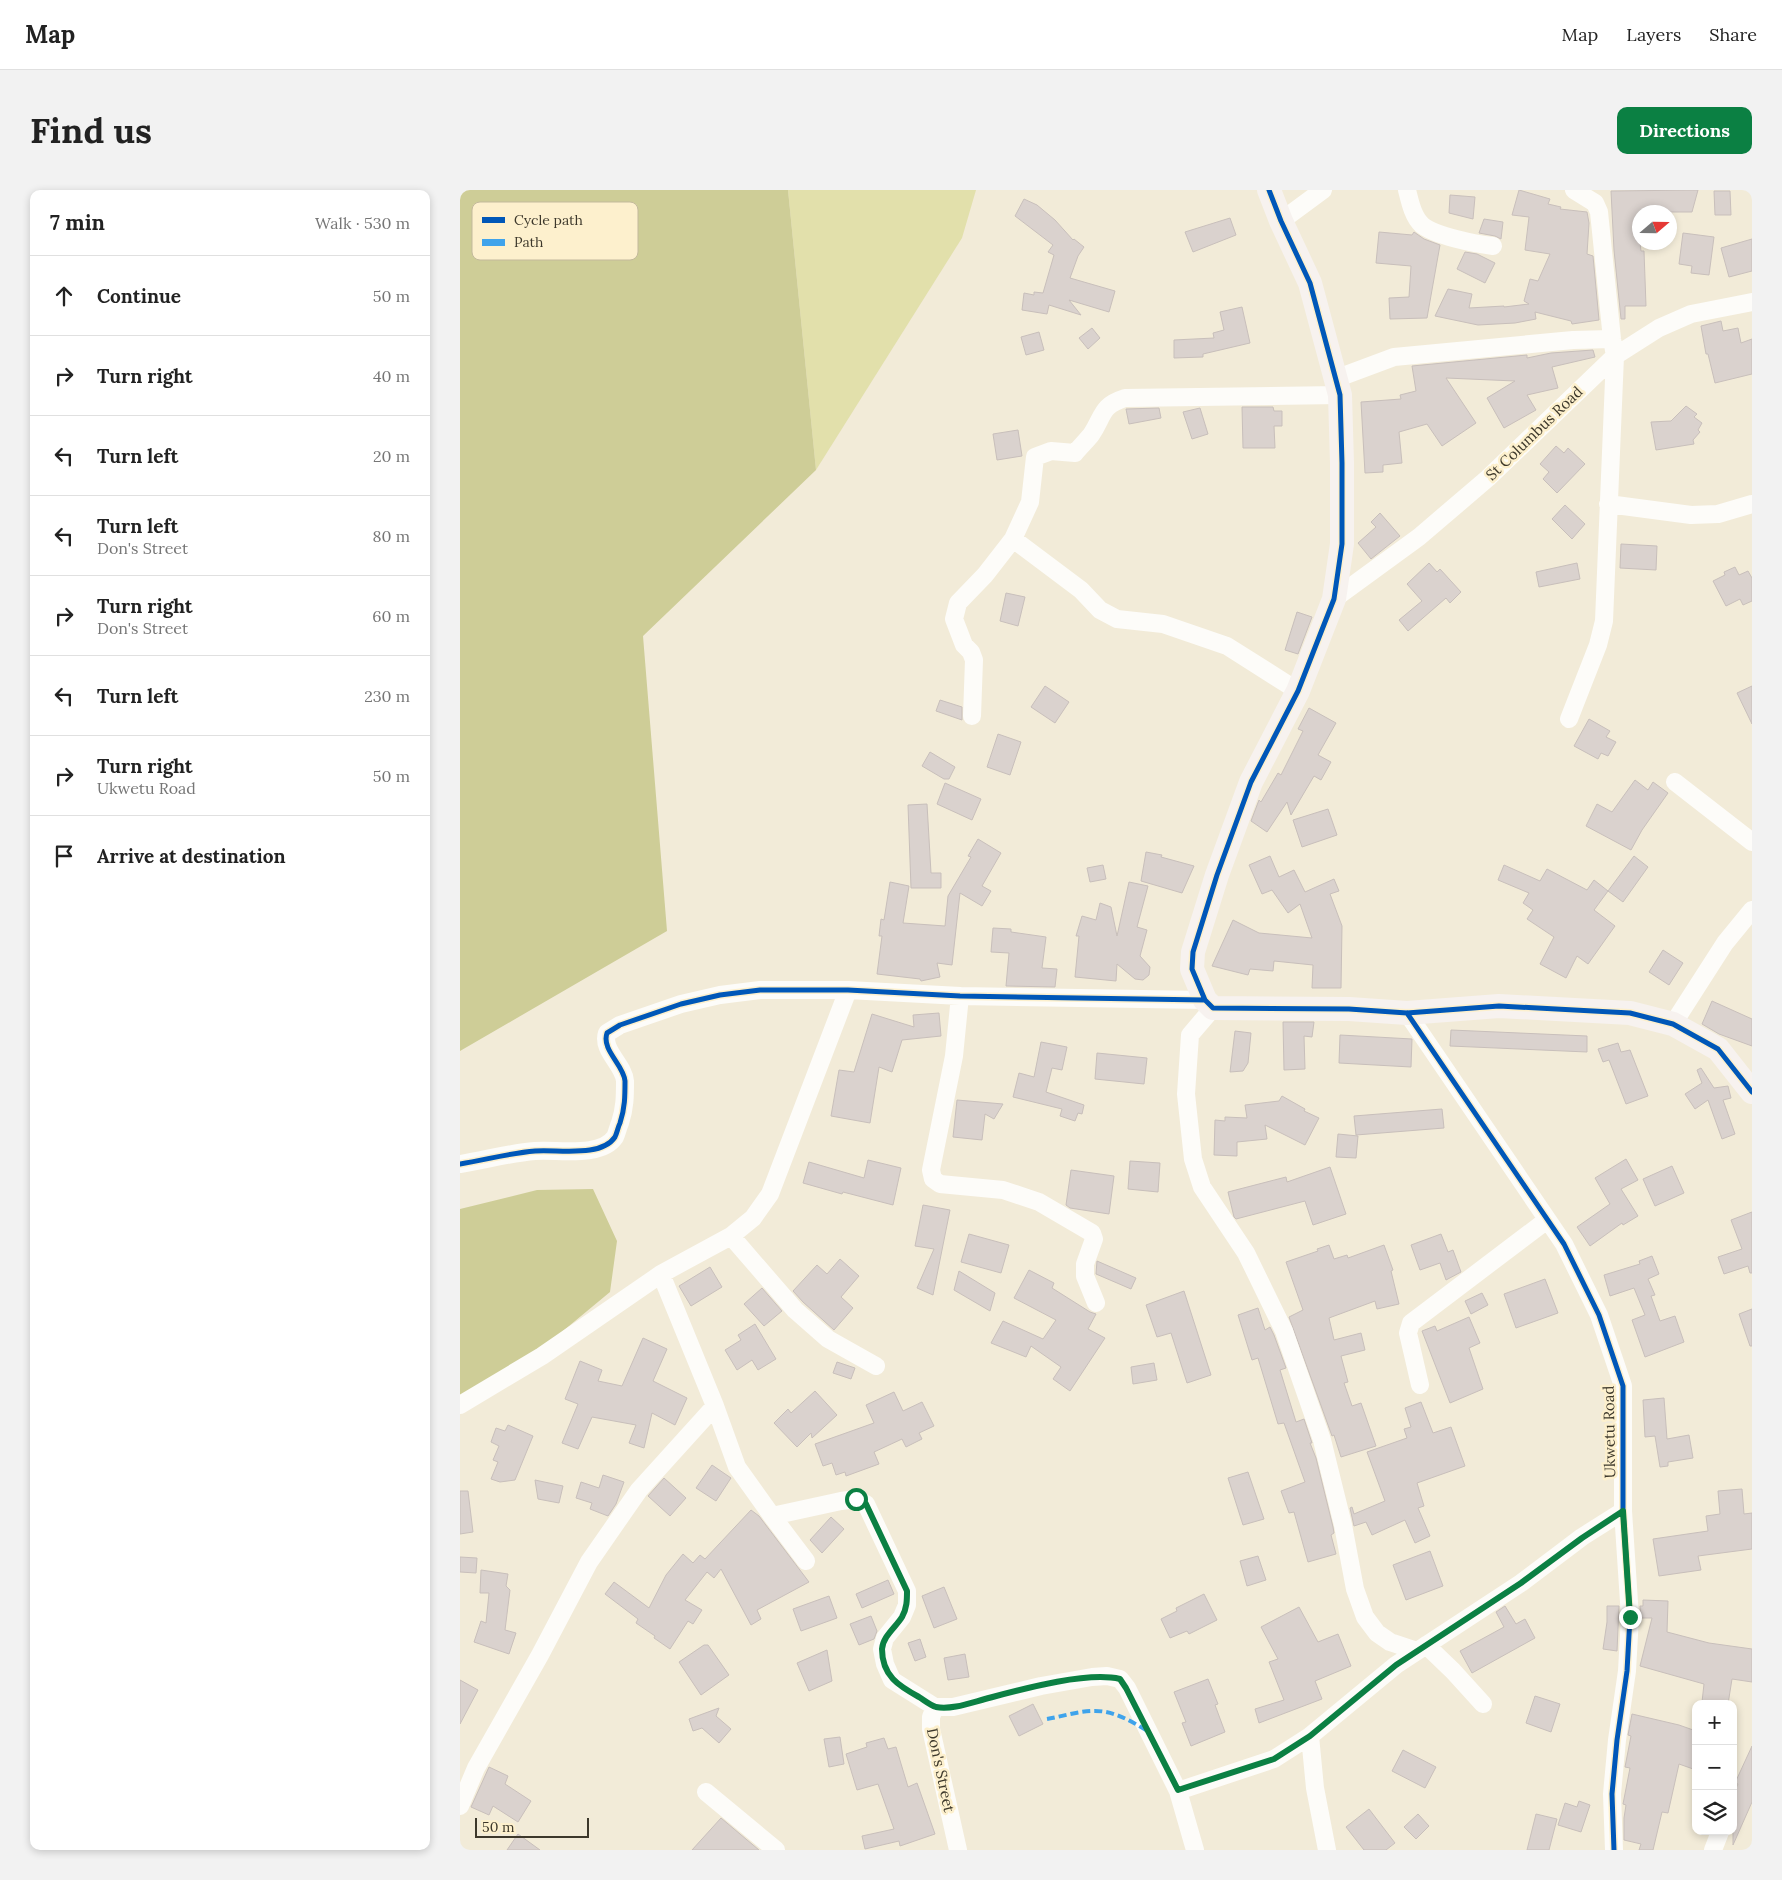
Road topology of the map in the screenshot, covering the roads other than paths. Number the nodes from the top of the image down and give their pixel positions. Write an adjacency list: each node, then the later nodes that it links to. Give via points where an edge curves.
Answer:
1 (1269, 190): 5 (street)
2 (1323, 190): 5 (street)
3 (1407, 190): 6 (street, via 1410,205 1423,226 1445,235)
4 (1574, 190): 8 (street, via 1596,203 1599,212)
5 (1281, 221): 9 (street, via 1310,283)
6 (1493, 246)
7 (1752, 302): 8 (street, St Columbus Road, via 1691,314)
8 (1613, 348): 9 (street, via 1573,340 1394,357); 10 (street); 13 (street, St Columbus Road, via 1488,478 1420,537)
9 (1338, 387): 12 (street, via 1125,398 1112,402 1103,411 1092,434 1075,453 1051,451 1035,457 1030,502); 13 (street, via 1342,544)
10 (1608, 504): 11 (street, via 1691,515 1718,514); 16 (street, via 1604,621)
11 (1752, 504)
12 (1013, 539): 14 (street, via 1080,590 1100,610 1117,619 1163,624 1227,646); 15 (street, via 958,604 954,619 974,660)
13 (1334, 599): 14 (street)
14 (1298, 691): 22 (street, via 1250,782 1193,952 1192,969)
15 (972, 716)
16 (1569, 719)
17 (1675, 782): 18 (street)
18 (1752, 842)
19 (1752, 910): 24 (street, via 1724,942)
20 (848, 990): 21 (street); 26 (street, via 760,990 720,994 620,1025 607,1033 605,1040 624,1075 625,1108 615,1136 607,1145 592,1150 534,1151); 28 (street, via 770,1194 753,1218)
21 (960, 996): 22 (street); 30 (street, via 954,1056 931,1170 933,1179 940,1184 1003,1190 1039,1202 1092,1233 1094,1239 1085,1264 1085,1276)
22 (1209, 1004): 23 (street); 38 (street, via 1190,1035 1186,1094 1194,1159 1202,1186 1246,1253 1284,1331 1322,1440 1344,1525 1355,1589 1365,1617 1377,1633 1390,1642)
23 (1407, 1013): 24 (street, via 1499,1006 1630,1013); 27 (street, Ukwetu Road)
24 (1673, 1024): 25 (street, via 1718,1049)
25 (1752, 1092)
26 (460, 1164)
27 (1547, 1220): 32 (street, via 1411,1323 1408,1333); 35 (street, Ukwetu Road, via 1564,1244 1599,1315 1623,1386)
28 (731, 1236): 29 (street); 31 (street, via 795,1310 828,1340)
29 (661, 1274): 33 (street, via 542,1356); 34 (street)
30 (1096, 1303)
31 (876, 1366)
32 (1420, 1385)
33 (460, 1405)
34 (715, 1406): 36 (street, via 737,1467); 44 (street, via 639,1490 589,1562 476,1768)
35 (1623, 1511): 38 (street); 50 (street, Ukwetu Road, via 1630,1617 1612,1794)
36 (772, 1516): 37 (street); 40 (street, via 856,1499 866,1504 907,1591 907,1605 902,1617 885,1638 882,1649 886,1664 892,1680)
37 (806, 1561)
38 (1422, 1648): 39 (street, via 1453,1671); 41 (street, via 1396,1665)
39 (1483, 1704)
40 (935, 1707): 42 (street, Don's Street, via 953,1707 1092,1677 1120,1679); 47 (street, Don's Street, via 930,1730)
41 (1310, 1736): 42 (street, via 1274,1759); 49 (street, via 1315,1788)
42 (1178, 1790): 48 (street, Don's Street)
43 (706, 1792): 46 (street)
44 (460, 1806)
45 (1719, 1835): 51 (street)
46 (776, 1850)
47 (958, 1850)
48 (1195, 1850)
49 (1328, 1850)
50 (1614, 1850)
51 (1713, 1850)

